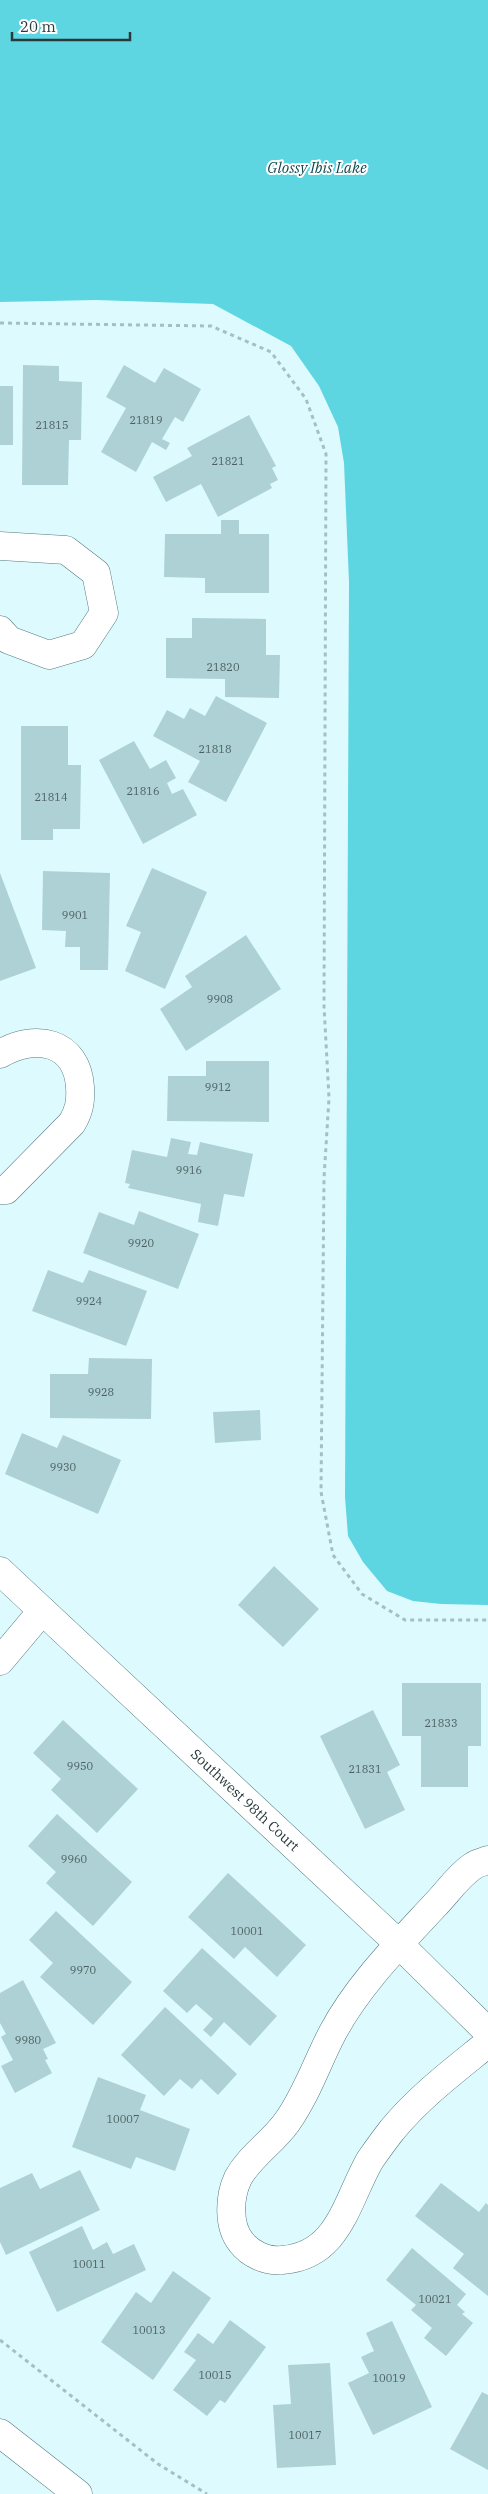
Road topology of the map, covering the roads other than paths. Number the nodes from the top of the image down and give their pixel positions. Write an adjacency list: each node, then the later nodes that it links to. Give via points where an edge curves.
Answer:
1 (0, 546): 2 (street, via 66,550 96,573 104,613 84,645 49,655 9,640)
2 (0, 630)
3 (0, 1054): 4 (street, via 26,1044 46,1042 59,1048 73,1060 80,1078 81,1094 80,1111 72,1123 6,1190)
4 (0, 1190)
5 (0, 1571): 6 (street, Southwest 98th Court)
6 (42, 1611): 7 (street); 9 (street, Southwest 98th Court)
7 (0, 1661)
8 (488, 1860): 9 (street, via 468,1870)
9 (399, 1944): 10 (street, Southwest 98th Court); 11 (street, via 334,2030 302,2099 286,2124 238,2179 231,2202 232,2222 241,2242 258,2256 277,2261 298,2259 319,2248 333,2233 370,2160 391,2131 413,2105)
10 (488, 2032)
11 (488, 2042)
12 (0, 2433): 13 (street)
13 (78, 2494)

